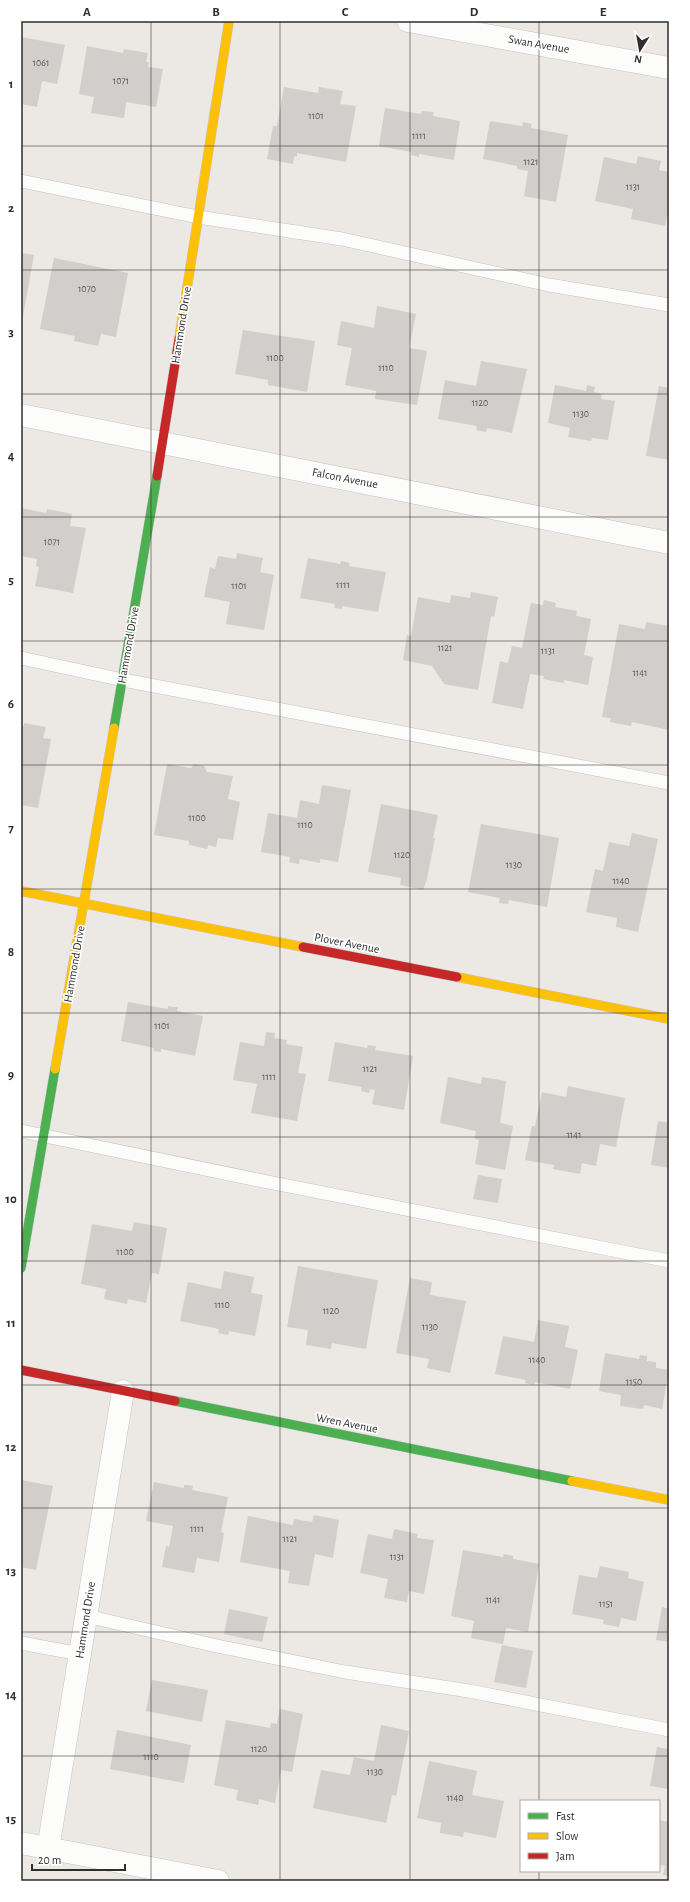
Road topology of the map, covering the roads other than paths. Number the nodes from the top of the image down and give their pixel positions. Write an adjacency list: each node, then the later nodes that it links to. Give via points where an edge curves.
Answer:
1 (229, 21): 6 (street, Hammond Drive)
2 (408, 21): 3 (street, Swan Avenue)
3 (467, 26): 4 (street, Swan Avenue)
4 (669, 68)
5 (21, 181): 6 (lane)
6 (198, 217): 7 (lane, via 342,239 549,285); 9 (street, Hammond Drive)
7 (669, 305)
8 (21, 415): 9 (street, Falcon Avenue)
9 (163, 442): 10 (street, Falcon Avenue); 12 (street, Hammond Drive)
10 (669, 543)
11 (21, 658): 12 (lane)
12 (123, 680): 13 (lane); 15 (street, Hammond Drive)
13 (669, 784)
14 (21, 892): 15 (street, Plover Avenue)
15 (85, 903): 16 (street, Plover Avenue); 18 (street, Hammond Drive)
16 (669, 1020)
17 (21, 1131): 18 (lane)
18 (44, 1135): 19 (lane); 20 (street, Hammond Drive)
19 (669, 1261)
20 (21, 1268)
21 (21, 1370): 22 (street, Wren Avenue)
22 (123, 1391): 23 (street, Wren Avenue); 24 (street, Hammond Drive)
23 (669, 1500)
24 (86, 1616): 26 (street, Hammond Drive); 27 (lane, via 345,1672 469,1691)
25 (21, 1643): 26 (lane)
26 (80, 1654): 29 (street, Hammond Drive)
27 (669, 1730)
28 (21, 1843): 29 (street)
29 (48, 1849): 30 (street)
30 (218, 1881)

